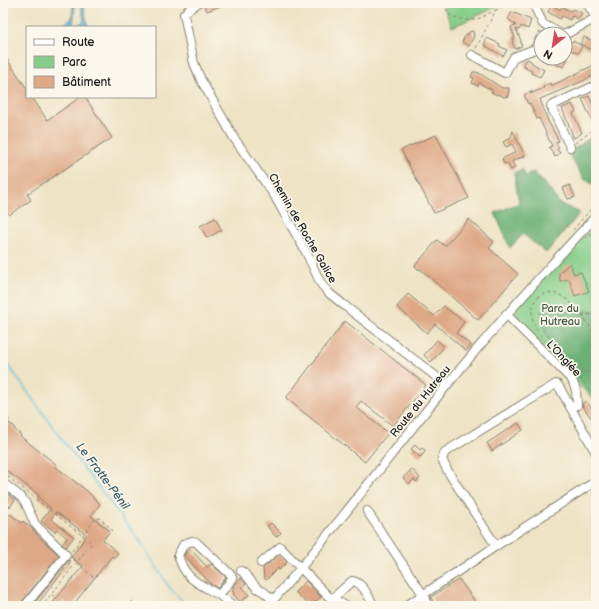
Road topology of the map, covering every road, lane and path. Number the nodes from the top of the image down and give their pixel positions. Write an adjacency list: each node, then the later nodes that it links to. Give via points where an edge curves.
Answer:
1 (198, 3): 23 (street, Chemin de Roche Galice, via 184,14 196,70 234,138 274,195 321,284 329,293)
2 (445, 3): 6 (path, via 451,17 469,21)
3 (511, 3): 6 (path)
4 (533, 3): 8 (street, via 543,24)
5 (587, 3): 7 (street)
6 (496, 10): 11 (path)
7 (596, 18): 9 (street)
8 (547, 26)
9 (573, 30)
10 (533, 50): 11 (street, via 514,57 505,73)
11 (472, 55)
12 (596, 87): 14 (street, via 551,106)
13 (596, 128): 14 (path)
14 (570, 147)
15 (596, 216): 17 (street, Route du Hutreau)
16 (596, 306): 18 (path)
17 (506, 314): 23 (street, Route du Hutreau); 24 (street, L'Onglée, via 572,380)
18 (594, 314): 19 (path); 20 (path)
19 (582, 315): 21 (path); 22 (path, via 568,299 553,293 537,297 532,307 532,317 545,342 563,359 584,372 594,373)
20 (596, 321)
21 (596, 338)
22 (596, 370)
23 (447, 385): 33 (street, Route du Hutreau)
24 (577, 405)
25 (596, 453): 30 (street, via 556,384 446,452 442,460 447,470)
26 (596, 481): 30 (street)
27 (3, 483): 31 (street, via 21,497 35,524)
28 (367, 511): 37 (street)
29 (113, 531): 31 (path, via 100,518 95,519 70,554)
30 (496, 546): 37 (street)
31 (66, 555): 35 (path); 42 (street)
32 (261, 563): 33 (street, via 280,547)
33 (301, 569): 40 (street, Route du Hutreau); 41 (street, via 328,596)
34 (241, 571): 40 (street, via 264,592)
35 (93, 577)
36 (51, 594): 43 (path)
37 (423, 594): 47 (street); 48 (street)
38 (219, 595): 38 (street, via 192,580 184,572 178,555 184,544 196,542 231,575 231,580); 45 (street)
39 (133, 601): 44 (path)
40 (271, 603)
41 (339, 603): 46 (street, via 352,581 356,581)
42 (25, 606)
43 (65, 606)
44 (127, 606)
45 (234, 606)
46 (374, 606)
47 (406, 606)
48 (426, 606)

